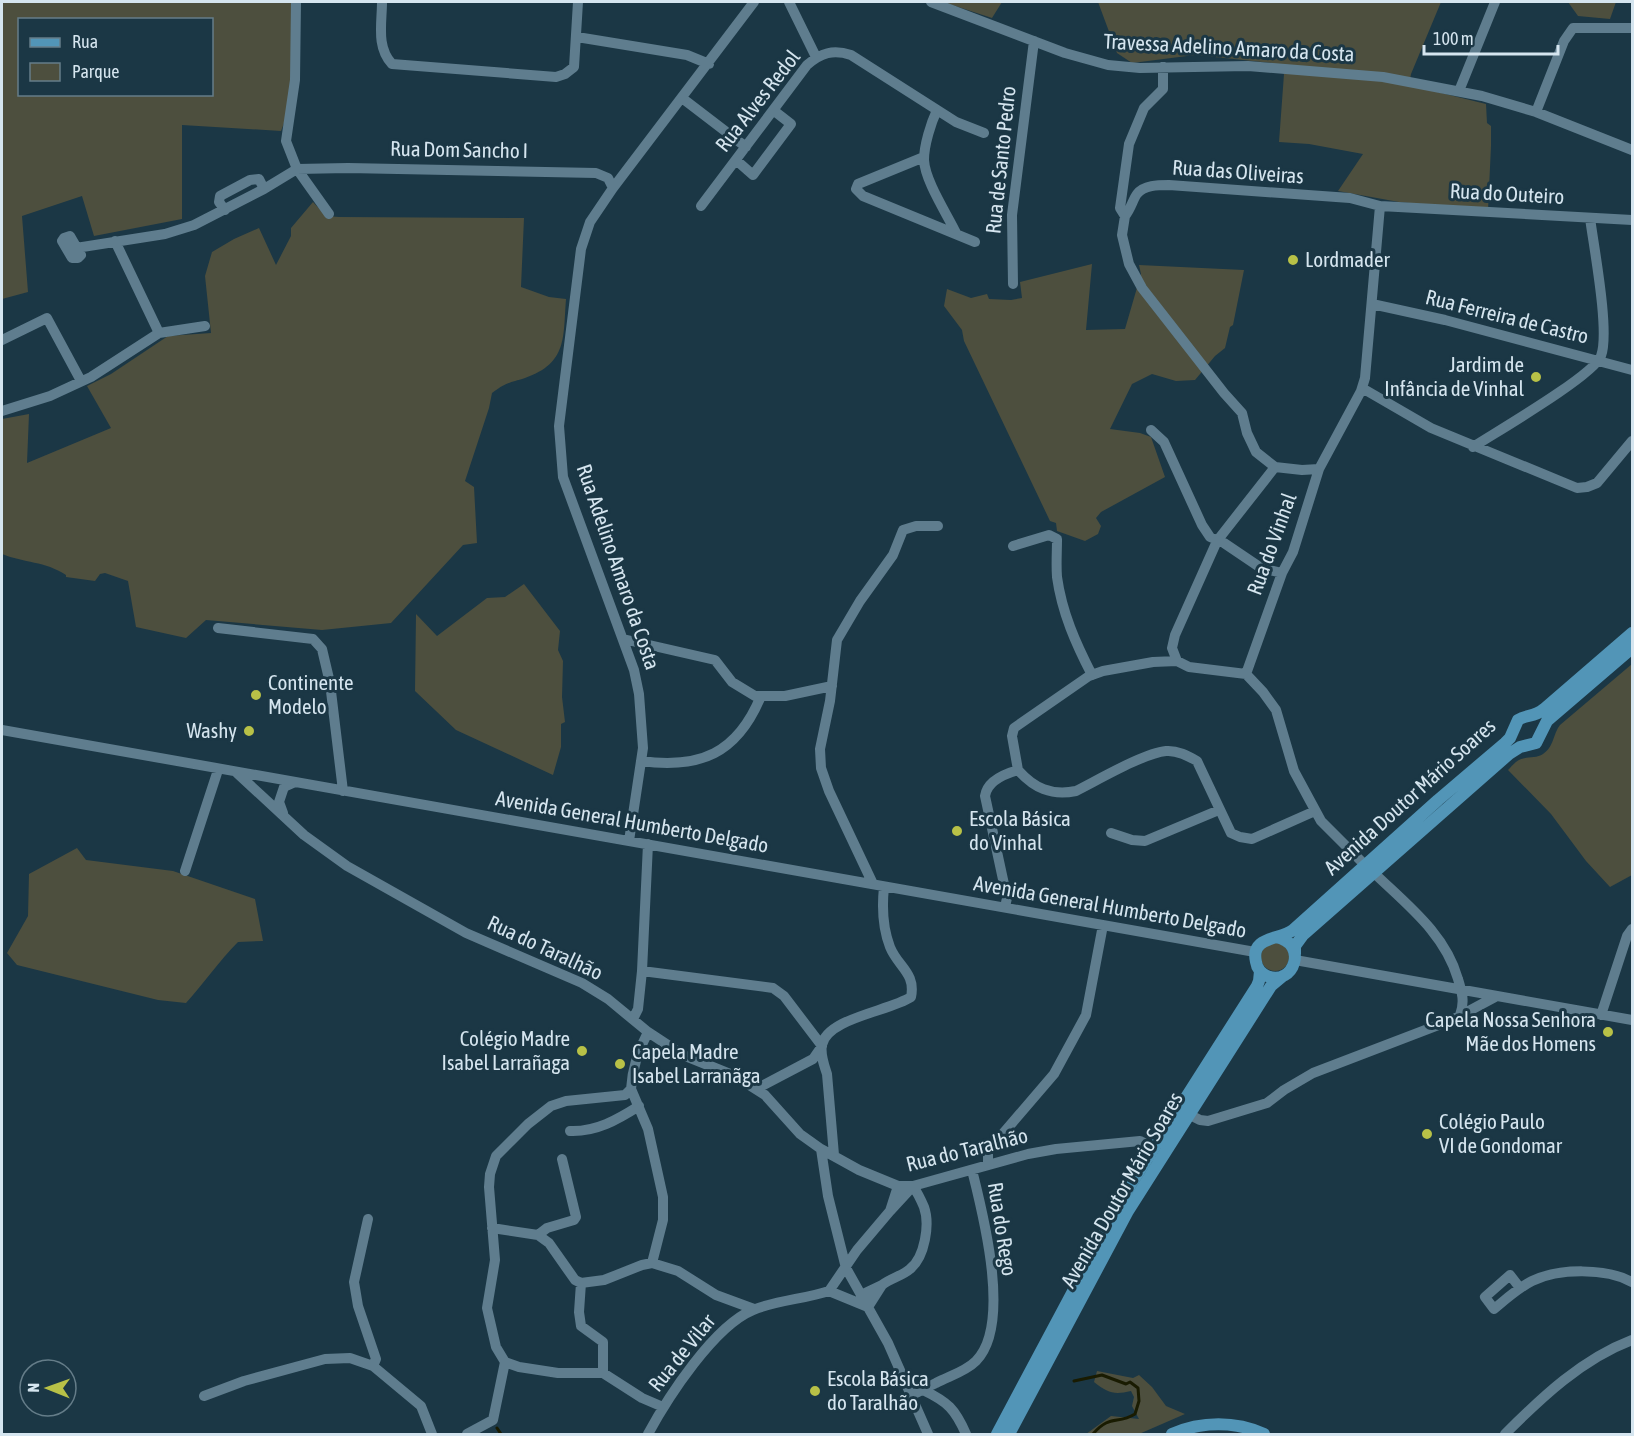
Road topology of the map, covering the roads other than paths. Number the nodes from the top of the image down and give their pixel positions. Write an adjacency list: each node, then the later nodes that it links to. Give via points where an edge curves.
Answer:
1 (296, 2): 24 (street, via 295,80 286,141)
2 (382, 2): 9 (street, via 381,44 392,64 556,76 573,67)
3 (579, 2): 9 (street)
4 (754, 2): 12 (street, Rua Adelino Amaro da Costa)
5 (789, 2): 11 (street)
6 (931, 2): 10 (street, Travessa Adelino Amaro da Costa)
7 (1495, 2): 14 (street)
8 (1632, 28): 18 (street, via 1573,28)
9 (577, 37): 12 (street, via 687,55)
10 (1034, 41): 13 (street, Travessa Adelino Amaro da Costa, via 1108,65); 36 (street, Rua de Santo Pedro, via 1012,215)
11 (816, 57): 16 (street, Rua Alves Redol); 17 (street, Rua Alves Redol, via 835,52 851,55)
12 (708, 64): 15 (street, Rua Adelino Amaro da Costa)
13 (1163, 67): 14 (street, Travessa Adelino Amaro da Costa, via 1291,68 1383,76); 29 (street, via 1163,89 1144,108 1129,144 1119,208)
14 (1459, 91): 18 (street, Travessa Adelino Amaro da Costa)
15 (682, 98): 20 (street); 25 (street, Rua Adelino Amaro da Costa)
16 (773, 110): 20 (street, Rua Alves Redol); 23 (street, via 791,124 753,175)
17 (937, 110): 19 (street, Rua Alves Redol); 22 (street)
18 (1536, 112): 21 (street, Travessa Adelino Amaro da Costa)
19 (984, 133)
20 (746, 147): 23 (street, Rua Alves Redol)
21 (1632, 150)
22 (924, 157): 32 (street, via 928,177); 32 (street, via 868,179 856,189 863,196)
23 (736, 160): 26 (street, Rua Alves Redol)
24 (297, 169): 25 (street, Rua Dom Sancho I, via 596,173 608,178); 28 (street); 33 (street, via 264,189 259,179 250,180 220,196 225,210 194,225 165,234)
25 (613, 188): 57 (street, Rua Adelino Amaro da Costa, via 590,222 581,249 559,440 563,477)
26 (701, 206)
27 (1380, 206): 29 (street, Rua das Oliveiras, via 1350,198 1169,185 1150,186 1137,194); 30 (street, Rua do Outeiro); 37 (street, Rua do Vinhal)
28 (329, 214)
29 (1125, 216): 49 (street, via 1122,235 1129,264 1142,288 1242,413 1256,452)
30 (1590, 218): 31 (street, Rua do Outeiro); 41 (street, via 1604,330)
31 (1632, 220)
32 (956, 233): 34 (street)
33 (115, 241): 35 (street); 39 (street)
34 (975, 242)
35 (76, 248)
36 (1013, 284)
37 (1372, 304): 41 (street, Rua Ferreira de Castro); 44 (street, Rua do Vinhal)
38 (205, 326): 39 (street)
39 (159, 333): 43 (street)
40 (2, 340): 43 (street, via 47,318)
41 (1599, 360): 42 (street, Rua Ferreira de Castro); 48 (street, via 1579,378)
42 (1632, 370)
43 (81, 381): 45 (street, via 50,396)
44 (1362, 388): 48 (street); 50 (street, Rua do Vinhal)
45 (2, 411)
46 (1151, 430): 52 (street, via 1164,442 1202,525)
47 (1632, 441): 48 (street, via 1597,483 1576,488)
48 (1473, 447)
49 (1275, 467): 50 (street); 52 (street)
50 (1319, 469): 54 (street, Rua do Vinhal, via 1293,552)
51 (938, 526): 62 (street, via 903,530 893,555 837,640)
52 (1217, 541): 54 (street, via 1261,568); 59 (street, via 1175,635 1172,648)
53 (1013, 546): 61 (street, via 1049,535 1057,539 1057,577 1065,614)
54 (1282, 573): 60 (street, Rua do Vinhal)
55 (218, 628): 74 (street, via 313,639 322,649)
56 (1632, 633): 64 (main road, Avenida Doutor Mário Soares)
57 (623, 639): 63 (street, via 714,660 732,682); 69 (street, Rua Adelino Amaro da Costa, via 639,694)
58 (1632, 648): 67 (main road, Avenida Doutor Mário Soares, via 1547,721)
59 (1177, 661): 60 (street, via 1189,667); 61 (street)
60 (1246, 674): 76 (street, via 1276,710 1294,771)
61 (1092, 675): 71 (street, via 1014,728)
62 (832, 686): 63 (street, via 785,696); 83 (street, via 820,749 821,768)
63 (760, 696): 69 (street, via 753,715 736,736 704,759 681,764)
64 (1531, 717): 65 (main road, Avenida Doutor Mário Soares, via 1518,720); 67 (main road)
65 (1513, 729): 68 (main road, Avenida Doutor Mário Soares, via 1518,742); 81 (main road, Avenida Doutor Mário Soares, via 1505,743 1438,800)
66 (2, 730): 70 (street, Avenida General Humberto Delgado)
67 (1542, 730): 68 (main road, Avenida Doutor Mário Soares, via 1540,739)
68 (1527, 746): 81 (main road, Avenida Doutor Mário Soares, via 1509,753)
69 (641, 761): 79 (street, Rua Adelino Amaro da Costa)
70 (218, 770): 72 (street, Avenida General Humberto Delgado); 82 (street)
71 (1018, 770): 75 (street, via 1043,790 1066,793 1168,750 1197,761); 84 (street, via 990,784 985,796 1007,898)
72 (237, 773): 73 (street, Avenida General Humberto Delgado); 77 (street, Rua do Taralhão)
73 (293, 783): 74 (street, Avenida General Humberto Delgado); 77 (street, via 285,787 279,802)
74 (343, 791): 79 (street, Avenida General Humberto Delgado)
75 (1219, 810): 76 (street, via 1231,832 1252,839); 78 (street, via 1145,841)
76 (1315, 811): 81 (street, via 1329,831)
77 (284, 816): 97 (street, Rua do Taralhão, via 346,866 466,933 582,983)
78 (1111, 833)
79 (629, 841): 80 (street, Avenida General Humberto Delgado)
80 (648, 844): 83 (street, Avenida General Humberto Delgado); 90 (street)
81 (1369, 869): 87 (main road, Avenida Doutor Mário Soares, via 1290,932); 89 (main road, Avenida Doutor Mário Soares, via 1303,935 1295,946); 93 (street, via 1446,947)
82 (185, 871)
83 (878, 886): 84 (street, Avenida General Humberto Delgado); 100 (street, via 891,948 908,973 912,997 841,1023 826,1036)
84 (1005, 907): 85 (street, Avenida General Humberto Delgado)
85 (1103, 926): 88 (street, Avenida General Humberto Delgado); 110 (street, via 1086,1015 1054,1074 988,1151)
86 (1632, 929): 96 (street)
87 (1276, 937): 88 (main road, via 1263,941); 89 (main road, via 1289,942)
88 (1256, 952): 91 (main road)
89 (1295, 957): 92 (main road); 93 (street)
90 (642, 971): 97 (street, via 638,1009); 100 (street, via 773,988 784,996)
91 (1260, 971): 92 (main road, via 1271,977); 106 (main road, Avenida Doutor Mário Soares, via 1257,986)
92 (1284, 976): 104 (main road, Avenida Doutor Mário Soares, via 1271,986)
93 (1461, 990): 94 (street); 95 (street, via 1464,1001)
94 (1495, 997): 95 (street); 96 (street)
95 (1460, 1015): 104 (street, via 1313,1073 1254,1108 1208,1121)
96 (1601, 1015): 98 (street)
97 (633, 1019): 99 (street, Rua do Taralhão)
98 (1632, 1020)
99 (648, 1032): 101 (street); 102 (street, Rua do Taralhão, via 683,1055)
100 (822, 1046): 102 (street, via 813,1059); 108 (street)
101 (631, 1089): 103 (street); 116 (street, via 620,1097 559,1103 528,1124 496,1156 489,1187)
102 (756, 1089): 107 (street, Rua do Taralhão, via 800,1134)
103 (639, 1107): 105 (street, via 613,1123); 118 (street, via 648,1129 663,1197 663,1220)
104 (1188, 1114): 142 (main road, Avenida Doutor Mário Soares, via 1128,1211)
105 (570, 1131)
106 (1154, 1148): 110 (street, Rua do Taralhão, via 1133,1141 1056,1149); 141 (main road, Avenida Doutor Mário Soares, via 1106,1229)
107 (821, 1149): 108 (street, Rua do Taralhão); 119 (street)
108 (834, 1155): 112 (street, Rua do Taralhão)
109 (562, 1159): 117 (street, via 576,1217)
110 (988, 1166): 111 (street, Rua do Taralhão)
111 (972, 1170): 113 (street, Rua do Taralhão); 132 (street, Rua do Rego, via 990,1252 991,1326 976,1362)
112 (898, 1186): 113 (street, Rua do Taralhão); 114 (street)
113 (913, 1186): 114 (street); 122 (street, via 925,1208 926,1229 920,1257 909,1270)
114 (890, 1210): 119 (street)
115 (368, 1219): 130 (street, via 354,1282 375,1359)
116 (492, 1228): 117 (street); 129 (street, via 495,1260 487,1308 496,1347)
117 (538, 1235): 121 (street)
118 (652, 1263): 121 (street, via 604,1280); 127 (street, via 678,1270 716,1295)
119 (846, 1268): 124 (street); 125 (street)
120 (1632, 1282): 123 (street, via 1618,1274 1578,1272 1533,1280)
121 (581, 1283): 131 (street, via 581,1326 603,1342)
122 (882, 1285): 125 (street); 126 (street)
123 (1520, 1288)
124 (829, 1291): 126 (street); 127 (street, Rua de Vilar)
125 (861, 1295): 126 (street)
126 (867, 1307): 133 (street)
127 (754, 1309): 135 (street, Rua de Vilar, via 716,1336)
128 (1632, 1340): 145 (street, via 1573,1373)
129 (505, 1362): 131 (street, via 558,1373); 137 (street, via 493,1420)
130 (373, 1366): 134 (street, via 351,1358 325,1359); 136 (street, via 421,1406)
131 (603, 1373): 135 (street)
132 (923, 1390): 133 (street, Rua do Rego); 140 (street, via 952,1409)
133 (911, 1395): 139 (street)
134 (204, 1396)
135 (663, 1407): 138 (street, Rua de Vilar)
136 (432, 1434)
137 (468, 1434)
138 (648, 1434)
139 (928, 1434)
140 (966, 1434)
141 (997, 1434)
142 (1009, 1434)
143 (1172, 1434): 144 (main road, via 1197,1426 1225,1424)
144 (1264, 1434)
145 (1505, 1434)

